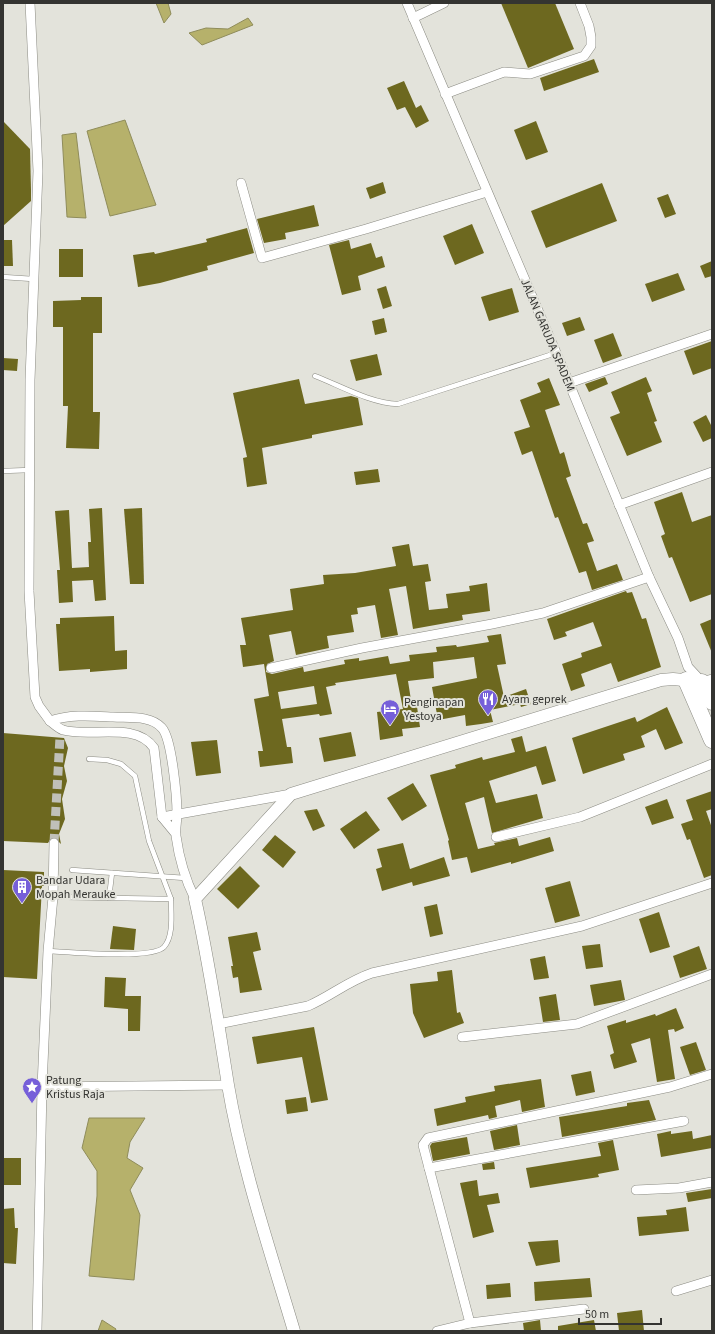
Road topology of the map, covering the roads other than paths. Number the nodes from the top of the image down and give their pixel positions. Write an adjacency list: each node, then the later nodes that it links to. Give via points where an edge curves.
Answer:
1 (30, 3): 10 (street, via 38,171)
2 (407, 3): 5 (street, JALAN GARUDA SPADEM)
3 (444, 3): 5 (street)
4 (580, 3): 6 (street, via 590,26 591,37 591,46 584,56 530,74 504,72)
5 (413, 18): 6 (street, JALAN GARUDA SPADEM)
6 (445, 94): 8 (street, JALAN GARUDA SPADEM)
7 (241, 183): 8 (street, via 262,258)
8 (487, 192): 12 (street, JALAN GARUDA SPADEM)
9 (3, 277): 10 (lane)
10 (33, 279): 15 (street)
11 (712, 334): 14 (street)
12 (556, 353): 13 (lane, via 398,404 376,400); 14 (street, JALAN GARUDA SPADEM)
13 (315, 376)
14 (569, 383): 18 (street, JALAN GARUDA SPADEM)
15 (30, 470): 16 (lane); 25 (street, via 29,591 35,697)
16 (3, 471)
17 (712, 472): 18 (street)
18 (619, 505): 19 (street, JALAN GARUDA SPADEM)
19 (649, 577): 20 (street, via 543,613); 21 (street, JALAN GARUDA SPADEM, via 678,638)
20 (271, 668)
21 (687, 674): 22 (street); 27 (highway); 30 (street)
22 (707, 680): 23 (highway)
23 (712, 702)
24 (62, 717): 25 (street); 26 (street); 31 (street, via 141,718 155,722 167,735)
25 (50, 721): 26 (street)
26 (61, 733): 32 (street, via 131,733 147,740 154,748)
27 (712, 740)
28 (89, 759): 38 (lane, via 121,764 135,776 149,841)
29 (712, 764): 34 (street, via 580,817)
30 (291, 794): 31 (street); 44 (street)
31 (177, 813): 32 (street); 33 (street)
32 (162, 817): 33 (street)
33 (176, 834): 39 (street)
34 (496, 837)
35 (54, 843): 41 (street)
36 (72, 870): 37 (lane)
37 (112, 873): 38 (lane); 42 (lane)
38 (162, 876): 39 (lane); 43 (lane)
39 (185, 878): 44 (street)
40 (712, 883): 47 (street, via 582,926 372,973 347,982 308,1006)
41 (53, 897): 42 (lane); 45 (street)
42 (110, 898): 43 (lane)
43 (171, 899): 45 (lane, via 169,936 164,947 154,953)
44 (195, 899): 47 (street)
45 (48, 951): 51 (street)
46 (712, 974): 48 (street, via 577,1024)
47 (218, 1024): 50 (street)
48 (462, 1037)
49 (712, 1074): 53 (street, via 670,1087 428,1138 424,1145)
50 (228, 1085): 51 (street); 61 (street, via 257,1208)
51 (42, 1087): 60 (street)
52 (684, 1121): 53 (street)
53 (429, 1168): 59 (street)
54 (712, 1182): 55 (street, via 679,1188)
55 (636, 1190)
56 (712, 1280): 57 (street)
57 (676, 1290)
58 (584, 1309): 59 (street)
59 (470, 1323): 62 (street)
60 (37, 1331)
61 (294, 1331)
62 (438, 1331)

